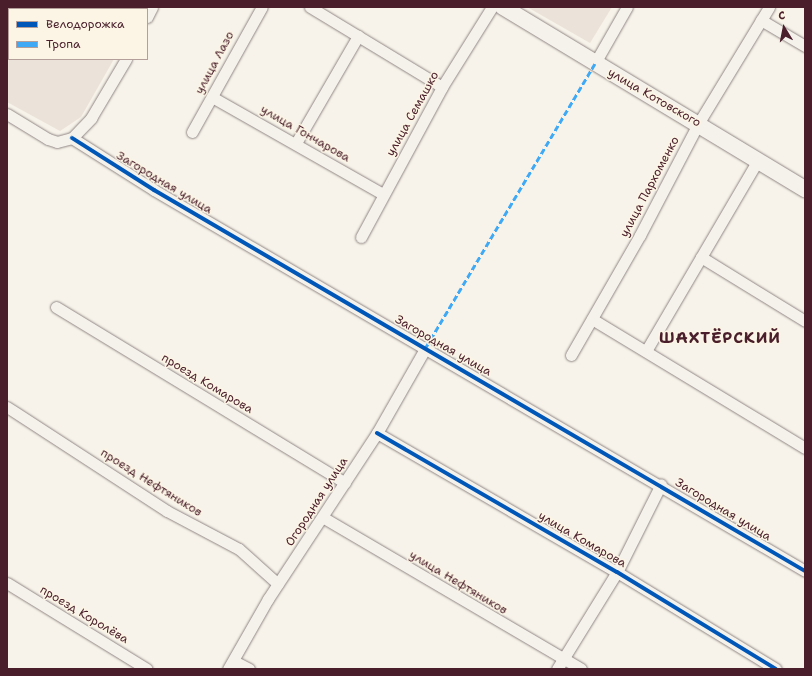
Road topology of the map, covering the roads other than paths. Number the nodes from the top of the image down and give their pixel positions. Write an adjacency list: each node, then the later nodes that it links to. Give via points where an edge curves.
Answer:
1 (262, 7): 13 (street, улица Лазо, via 214,88)
2 (310, 7): 8 (street)
3 (492, 7): 12 (street, улица Семашко)
4 (502, 7): 11 (street, улица Котовского)
5 (627, 7): 11 (street)
6 (769, 7): 7 (street, улица Пархоменко)
7 (761, 20): 9 (street); 15 (street, улица Пархоменко)
8 (358, 36): 12 (street); 18 (street)
9 (805, 46)
10 (125, 60): 17 (street, via 91,118)
11 (595, 63): 15 (street, улица Котовского)
12 (442, 87): 21 (street, улица Семашко)
13 (212, 97): 16 (street, улица Лазо); 18 (street, улица Гончарова)
14 (7, 114): 17 (street, via 48,139 57,142)
15 (698, 124): 19 (street, улица Котовского); 25 (street, улица Пархоменко)
16 (192, 132)
17 (72, 138): 27 (street, Загородная улица, via 154,190)
18 (296, 143): 21 (street, улица Гончарова)
19 (758, 160): 20 (street, улица Котовского); 23 (street)
20 (805, 189)
21 (383, 194): 22 (street, улица Семашко)
22 (361, 237)
23 (701, 257): 26 (street); 28 (street)
24 (56, 307): 33 (street, проезд Комарова)
25 (592, 318): 28 (street); 29 (street, улица Пархоменко)
26 (805, 322)
27 (426, 347): 31 (street, Огородная улица); 34 (street, Загородная улица)
28 (646, 351): 32 (street)
29 (571, 355)
30 (7, 407): 39 (street, проезд Нефтяников, via 167,511 239,549)
31 (377, 433): 33 (street, Огородная улица); 37 (street, улица Комарова)
32 (805, 448)
33 (345, 483): 35 (street, Огородная улица)
34 (661, 484): 36 (street, Загородная улица); 37 (street)
35 (324, 518): 39 (street, Огородная улица); 40 (street, улица Нефтяников)
36 (805, 571)
37 (617, 572): 40 (street); 46 (street, улица Комарова)
38 (7, 583): 42 (street, проезд Королёва)
39 (278, 584): 41 (street, Огородная улица)
40 (563, 658): 44 (street); 45 (street, улица Нефтяников)
41 (231, 665): 43 (street)
42 (147, 669)
43 (249, 669)
44 (557, 669)
45 (581, 669)
46 (776, 669)

